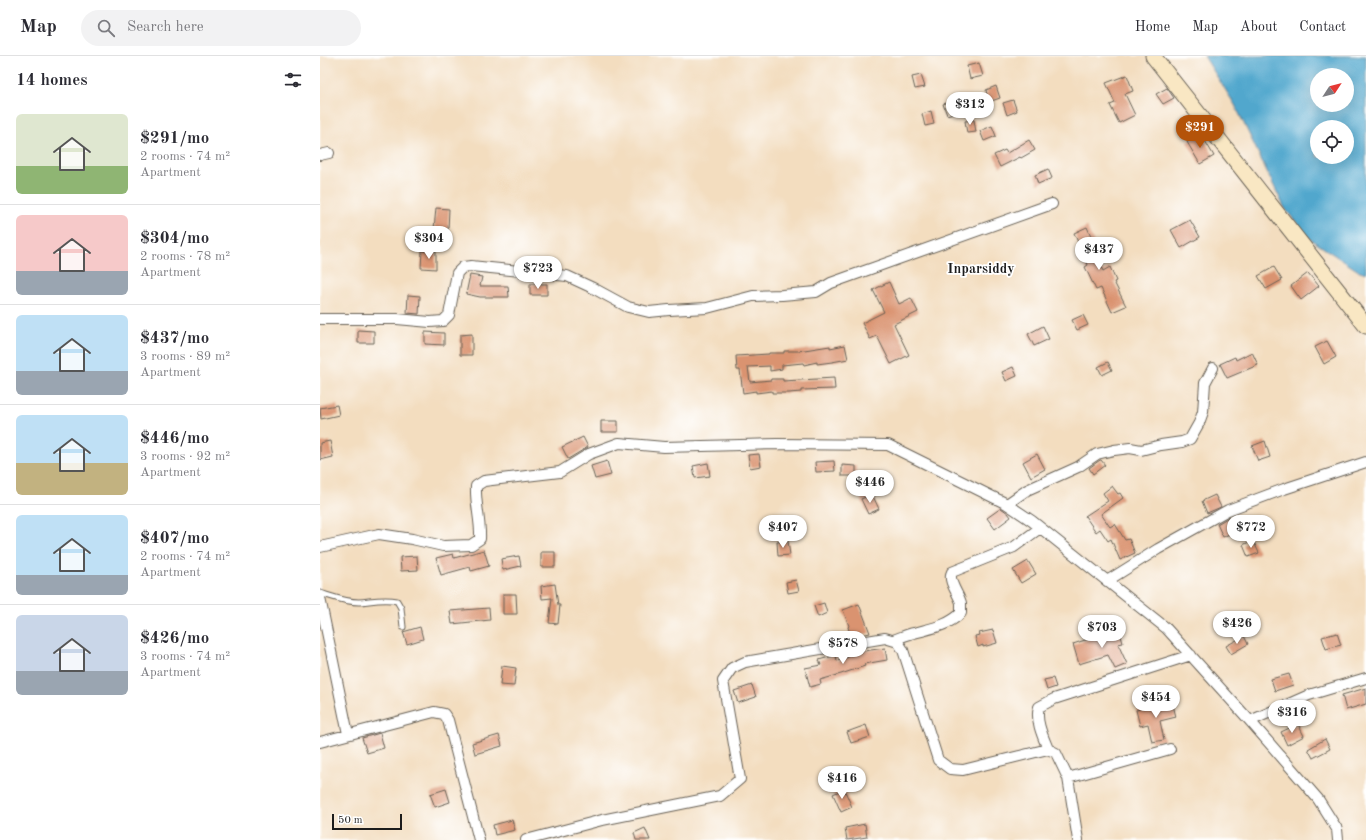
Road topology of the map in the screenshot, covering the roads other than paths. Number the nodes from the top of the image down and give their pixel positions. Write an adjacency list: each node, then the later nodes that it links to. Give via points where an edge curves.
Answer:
1 (1152, 56): 4 (main road)
2 (1052, 204): 3 (street, via 831,283 816,292 752,296 707,308 649,312 628,307 568,276 471,266 463,267 457,273 449,315 443,321)
3 (320, 319)
4 (1366, 326)
5 (1213, 368): 7 (street, via 1205,383 1203,412 1190,439 1141,450 1130,448 1097,454 1078,467 1027,490)
6 (1366, 462): 10 (street, via 1228,510)
7 (1007, 504): 8 (street); 9 (street, via 888,445 664,447 619,443 589,454 560,472 484,481 476,486 480,538 471,545 443,546 379,534)
8 (1040, 528): 10 (street); 14 (street, via 1014,547 952,572 951,580 961,603 961,613 954,620 933,629)
9 (320, 547)
10 (1107, 581): 15 (street, via 1166,628)
11 (320, 593): 13 (lane, via 358,602 397,601 401,608)
12 (320, 598): 18 (street)
13 (403, 627)
14 (893, 640): 20 (street, via 898,642 903,650 938,760 950,769 964,770); 24 (street, via 885,638 745,662 732,668 723,681 740,779 720,796 602,820)
15 (1191, 655): 17 (street); 20 (street, via 1054,699 1039,707 1037,713)
16 (1366, 678): 17 (street, via 1309,695)
17 (1250, 720): 26 (street, via 1318,799 1337,829)
18 (348, 734): 19 (street); 23 (street, via 434,712 444,714 448,720)
19 (320, 742)
20 (1048, 749): 22 (street, via 1056,753)
21 (1170, 749): 22 (street)
22 (1068, 778): 25 (street)
23 (479, 840)
24 (526, 840)
25 (1078, 840)
26 (1338, 840)

